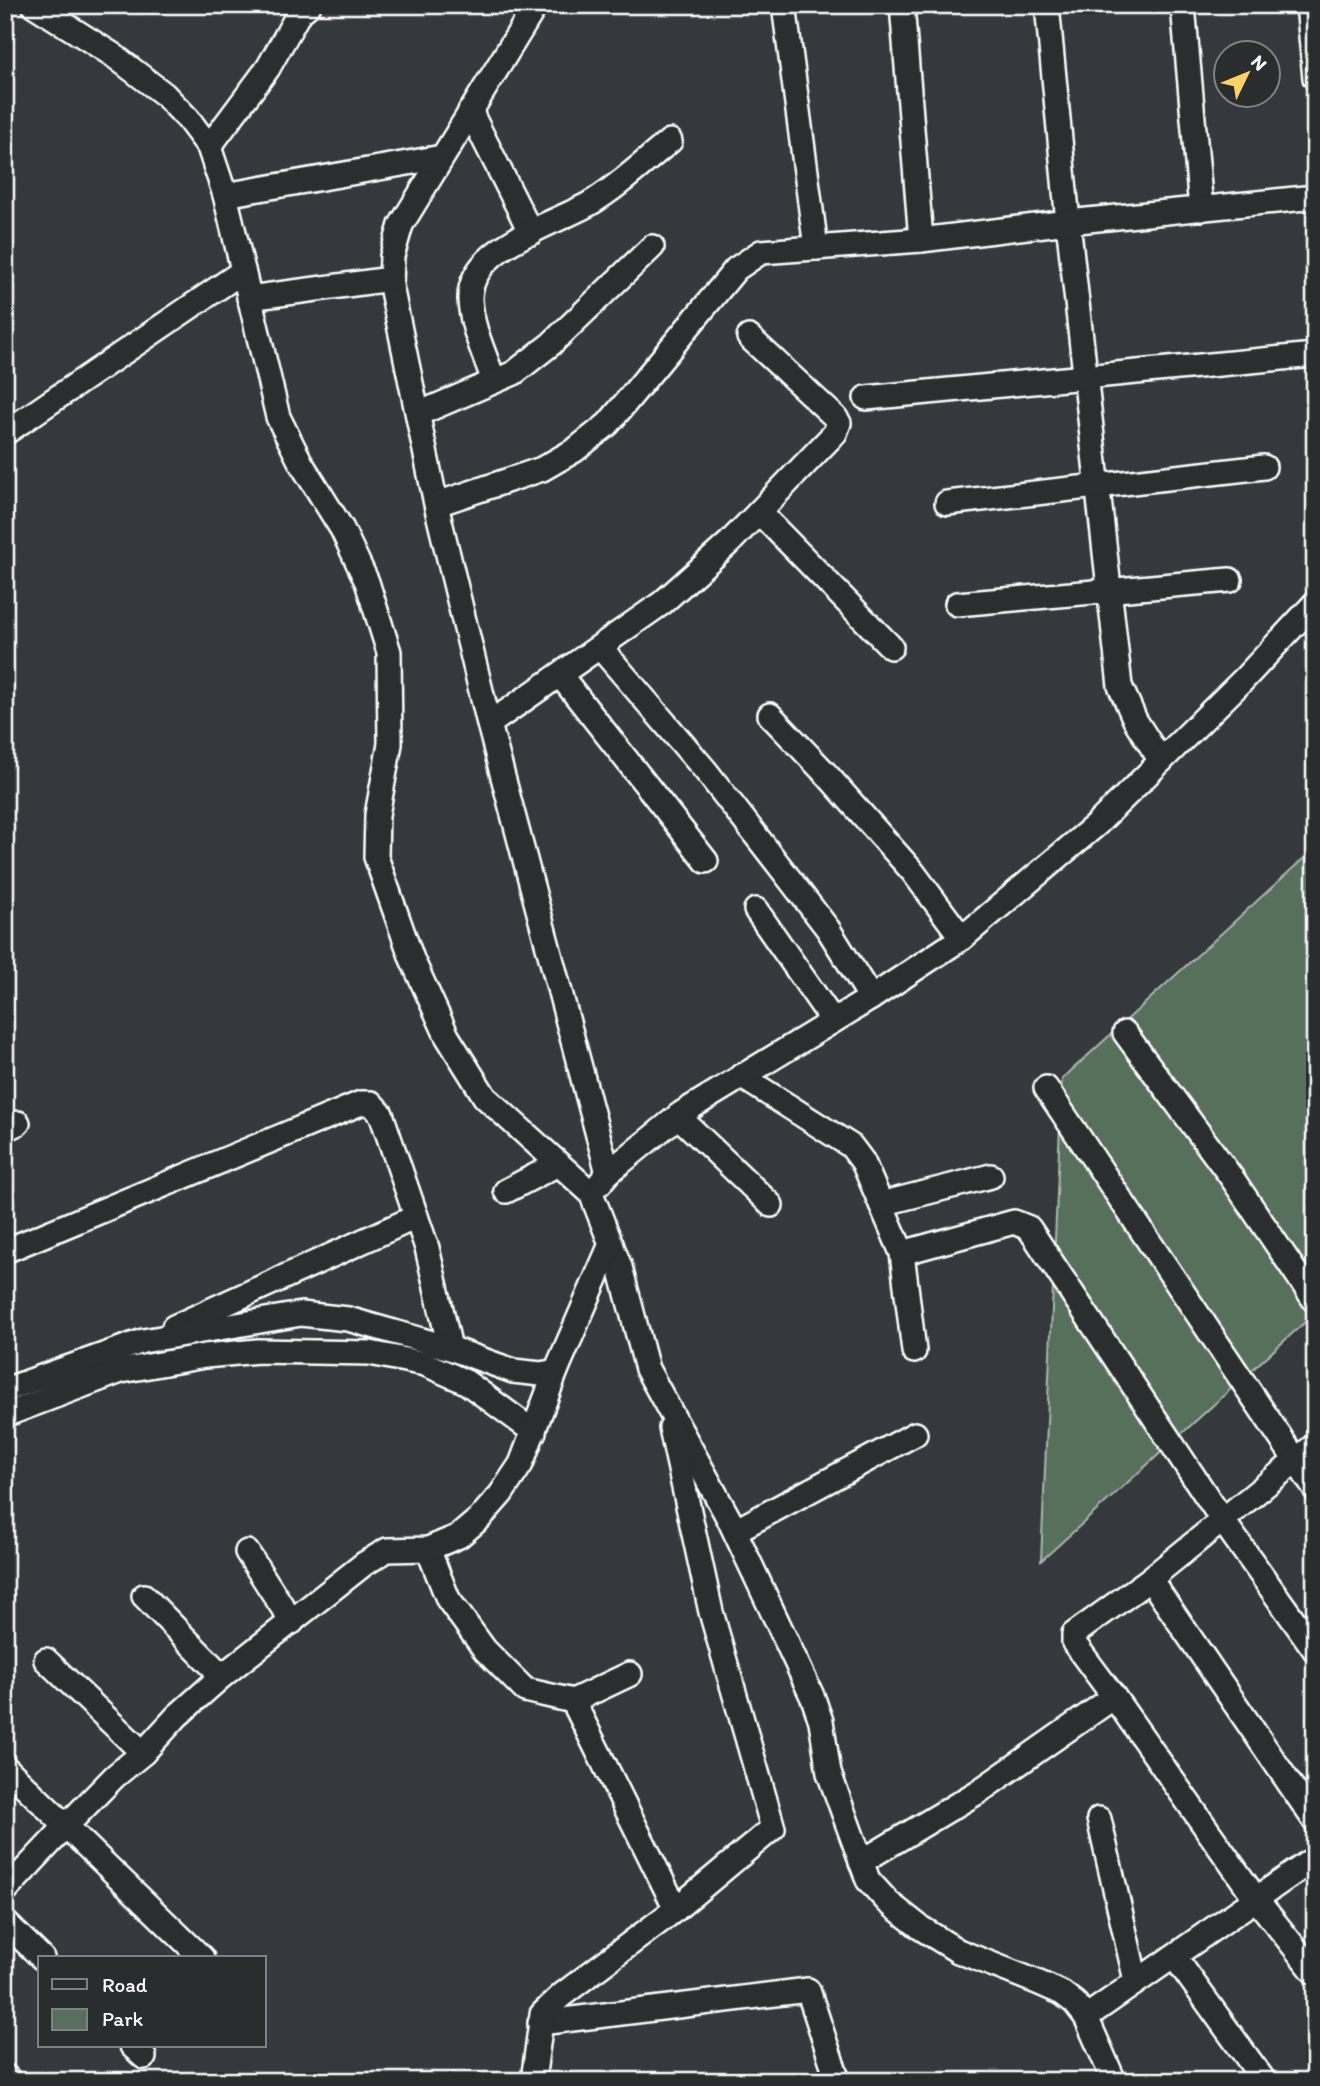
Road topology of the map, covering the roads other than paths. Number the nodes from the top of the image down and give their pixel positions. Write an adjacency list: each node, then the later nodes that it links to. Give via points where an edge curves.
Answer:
1 (34, 5): 12 (street, via 164,94)
2 (309, 5): 12 (street, via 299,13 268,68)
3 (536, 5): 10 (street)
4 (784, 5): 21 (street)
5 (902, 5): 19 (street)
6 (1047, 5): 17 (street)
7 (1184, 5): 16 (street)
8 (1308, 5): 9 (street)
9 (1315, 78)
10 (470, 111): 13 (street); 18 (street)
11 (670, 141): 18 (street, via 591,203)
12 (209, 147): 14 (street)
13 (442, 157): 14 (street); 23 (street, via 401,225)
14 (225, 195): 22 (street)
15 (1315, 197): 16 (street)
16 (1201, 209): 17 (street)
17 (1068, 222): 19 (street); 27 (street)
18 (531, 233): 28 (street, via 488,258 477,271 470,298 475,330)
19 (921, 240): 21 (street)
20 (652, 247): 28 (street, via 551,344 514,373)
21 (816, 248): 35 (street, via 761,252 736,269 608,424 575,450 542,469)
22 (243, 271): 24 (street); 31 (street)
23 (391, 279): 24 (street); 30 (street)
24 (249, 298): 56 (street, via 278,417 368,582 389,652 390,744 377,816 376,857 407,946 447,1035 485,1097)
25 (749, 337): 36 (street, via 839,423 835,433)
26 (1314, 355): 27 (street)
27 (1085, 378): 29 (street); 33 (street)
28 (494, 381): 30 (street)
29 (866, 398)
30 (418, 414): 35 (street)
31 (5, 433)
32 (1264, 467): 33 (street)
33 (1097, 485): 34 (street); 38 (street)
34 (947, 503)
35 (437, 505): 45 (street)
36 (759, 512): 41 (street, via 662,603); 42 (street)
37 (1230, 580): 38 (street)
38 (1109, 590): 40 (street); 46 (street, via 1120,686)
39 (1315, 603): 46 (street)
40 (957, 604)
41 (600, 647): 43 (street); 50 (street, via 706,771 788,877 828,929)
42 (891, 647)
43 (559, 675): 45 (street); 47 (street)
44 (770, 715): 49 (street, via 913,872)
45 (489, 724): 57 (street)
46 (1161, 761): 49 (street, via 1096,824)
47 (706, 861)
48 (757, 910): 51 (street)
49 (962, 939): 50 (street)
50 (871, 998): 51 (street)
51 (833, 1021): 53 (street)
52 (1125, 1033): 67 (street)
53 (741, 1076): 55 (street); 61 (street, via 850,1146 863,1162)
54 (1046, 1088): 78 (street)
55 (678, 1116): 57 (street); 62 (street)
56 (558, 1164): 59 (street); 60 (street)
57 (608, 1174): 60 (street)
58 (991, 1176): 61 (street)
59 (506, 1191)
60 (591, 1193): 64 (street)
61 (881, 1204): 66 (street)
62 (771, 1205)
63 (416, 1217): 65 (street, via 381,1114 371,1103 361,1103); 68 (street); 69 (street)
64 (611, 1244): 71 (street); 73 (street, via 647,1369)
65 (5, 1251)
66 (901, 1253): 70 (street); 80 (street, via 1014,1222 1029,1228)
67 (1315, 1301)
68 (143, 1340): 69 (street, via 301,1314 348,1319); 72 (street)
69 (450, 1348): 71 (street, via 513,1371)
70 (914, 1350)
71 (556, 1371): 75 (street)
72 (5, 1390)
73 (665, 1403): 81 (street); 102 (street, via 711,1612 773,1828)
74 (5, 1415): 75 (street, via 121,1371 205,1356 258,1351 370,1353 425,1364 466,1382)
75 (534, 1432): 82 (street, via 521,1464 480,1518 458,1536)
76 (915, 1434): 81 (street)
77 (1315, 1445): 78 (street)
78 (1294, 1460): 79 (street); 80 (street)
79 (1315, 1489)
80 (1223, 1521): 84 (street); 87 (street)
81 (735, 1531): 99 (street, via 813,1698 829,1773)
82 (428, 1549): 86 (street, via 387,1550); 92 (street, via 448,1599 485,1650 525,1689)
83 (247, 1552): 86 (street)
84 (1150, 1580): 91 (street, via 1074,1633 1074,1643); 96 (street)
85 (144, 1596): 90 (street)
86 (292, 1622): 90 (street)
87 (1315, 1650)
88 (46, 1660): 93 (street)
89 (630, 1674): 92 (street)
90 (222, 1676): 93 (street)
91 (1114, 1697): 99 (street, via 978,1792); 101 (street)
92 (573, 1701): 102 (street)
93 (143, 1753): 97 (street)
94 (5, 1767): 97 (street)
95 (1098, 1819): 108 (street)
96 (1315, 1821)
97 (67, 1825): 100 (street); 105 (street)
98 (1315, 1858): 101 (street)
99 (861, 1861): 109 (street, via 868,1880 921,1928 958,1951 1062,1993)
100 (5, 1891)
101 (1256, 1899): 106 (street); 107 (street)
102 (676, 1909): 110 (street, via 562,1995 542,2014)
103 (5, 1922): 104 (street)
104 (40, 1956)
105 (200, 1956)
106 (1174, 1956): 108 (street); 112 (street)
107 (1315, 1973)
108 (1136, 1982): 109 (street)
109 (1086, 2017): 116 (street)
110 (540, 2023): 114 (street); 115 (street, via 808,1990)
111 (5, 2076): 113 (street)
112 (1262, 2078)
113 (10, 2081)
114 (533, 2081)
115 (838, 2081)
116 (1114, 2081)

